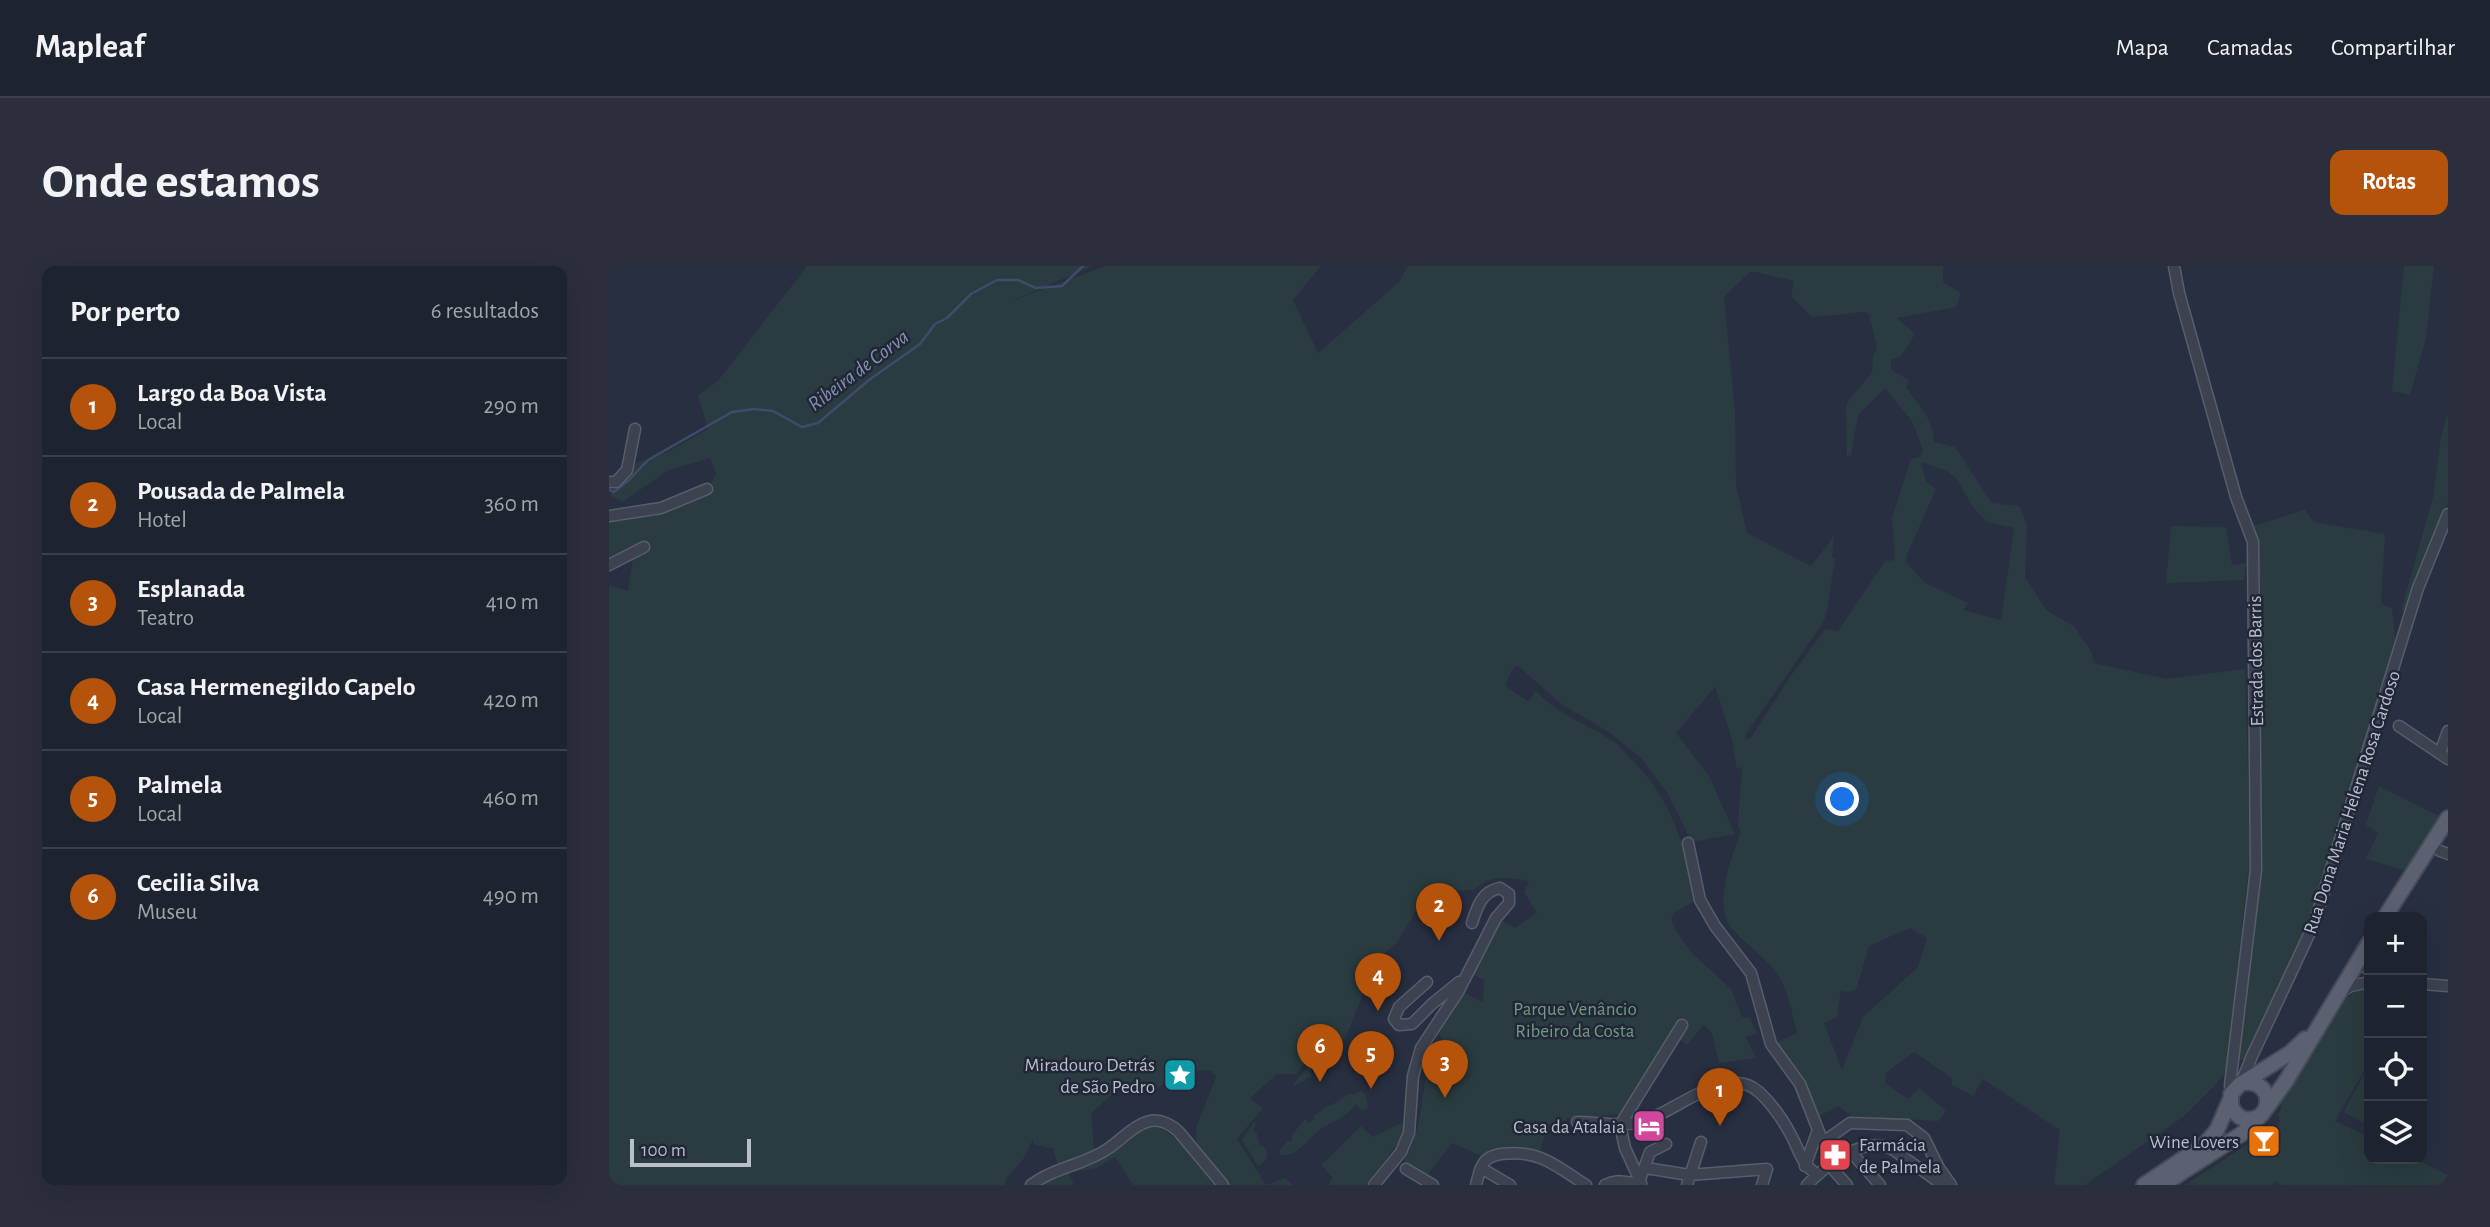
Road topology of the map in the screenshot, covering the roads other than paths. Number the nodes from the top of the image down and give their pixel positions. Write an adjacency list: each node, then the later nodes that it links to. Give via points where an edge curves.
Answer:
1 (2174, 266): 25 (street, Estrada dos Barris, via 2236,497 2253,542 2256,870 2234,1067)
2 (635, 429): 3 (street, via 627,470 616,482)
3 (609, 482)
4 (707, 489): 6 (street, via 661,508)
5 (2448, 514): 25 (street, Rua Dona Maria Helena Rosa Cardoso, via 2418,588 2314,923)
6 (609, 516)
7 (644, 547): 8 (street)
8 (609, 565)
9 (2399, 726): 11 (street)
10 (2448, 731): 11 (street)
11 (2444, 756)
12 (2448, 818): 14 (main road)
13 (1688, 843): 29 (street, via 1700,900 1751,973 1766,1033 1800,1084)
14 (2388, 912)
15 (1472, 923): 17 (street, via 1489,892 1500,888 1509,894 1509,903 1496,918)
16 (2363, 966): 22 (main road)
17 (1467, 974): 18 (street, via 1415,1022 1399,1025 1394,1019 1396,1011); 46 (street, via 1421,1048 1413,1076 1409,1133 1401,1152)
18 (1427, 982)
19 (2364, 983): 22 (street)
20 (2427, 984): 21 (street)
21 (2448, 986)
22 (2337, 995): 24 (main road)
23 (1682, 1024): 28 (street)
24 (2317, 1026): 25 (main road, via 2290,1053); 26 (main road)
25 (2236, 1091): 26 (main road, via 2232,1109 2240,1118 2252,1119); 26 (main road, via 2251,1082 2262,1088 2268,1099); 58 (main road, via 2205,1144)
26 (2263, 1112): 59 (main road, via 2238,1136)
27 (1577, 1122): 28 (street)
28 (1620, 1125): 36 (street, via 1656,1117 1714,1087 1741,1082 1769,1103); 42 (street)
29 (1818, 1130): 31 (street); 36 (street)
30 (1701, 1142): 41 (street)
31 (1823, 1142): 35 (street); 57 (street, via 1850,1123 1907,1125 1924,1138)
32 (1666, 1144): 38 (street, via 1650,1152)
33 (1851, 1152): 34 (street, via 1884,1144); 35 (street); 54 (street)
34 (1910, 1161): 55 (street); 56 (street)
35 (1831, 1165): 40 (street); 53 (street)
36 (1805, 1166): 40 (street)
37 (1481, 1168): 47 (street); 48 (street); 49 (street, via 1494,1155 1531,1153)
38 (1646, 1168): 41 (street); 42 (street)
39 (1406, 1169): 43 (street)
40 (1817, 1175): 52 (street)
41 (1688, 1180): 51 (street, via 1766,1169)
42 (1641, 1183): 50 (street, via 1620,1180)
43 (1427, 1184)
44 (1031, 1185): 45 (street, via 1099,1154 1151,1121 1179,1132)
45 (1223, 1185)
46 (1374, 1185)
47 (1476, 1185)
48 (1510, 1185)
49 (1586, 1185)
50 (1605, 1185)
51 (1762, 1185)
52 (1807, 1185)
53 (1847, 1185)
54 (1880, 1185)
55 (1931, 1185)
56 (1943, 1185)
57 (1951, 1185)
58 (2144, 1185)
59 (2162, 1185)

